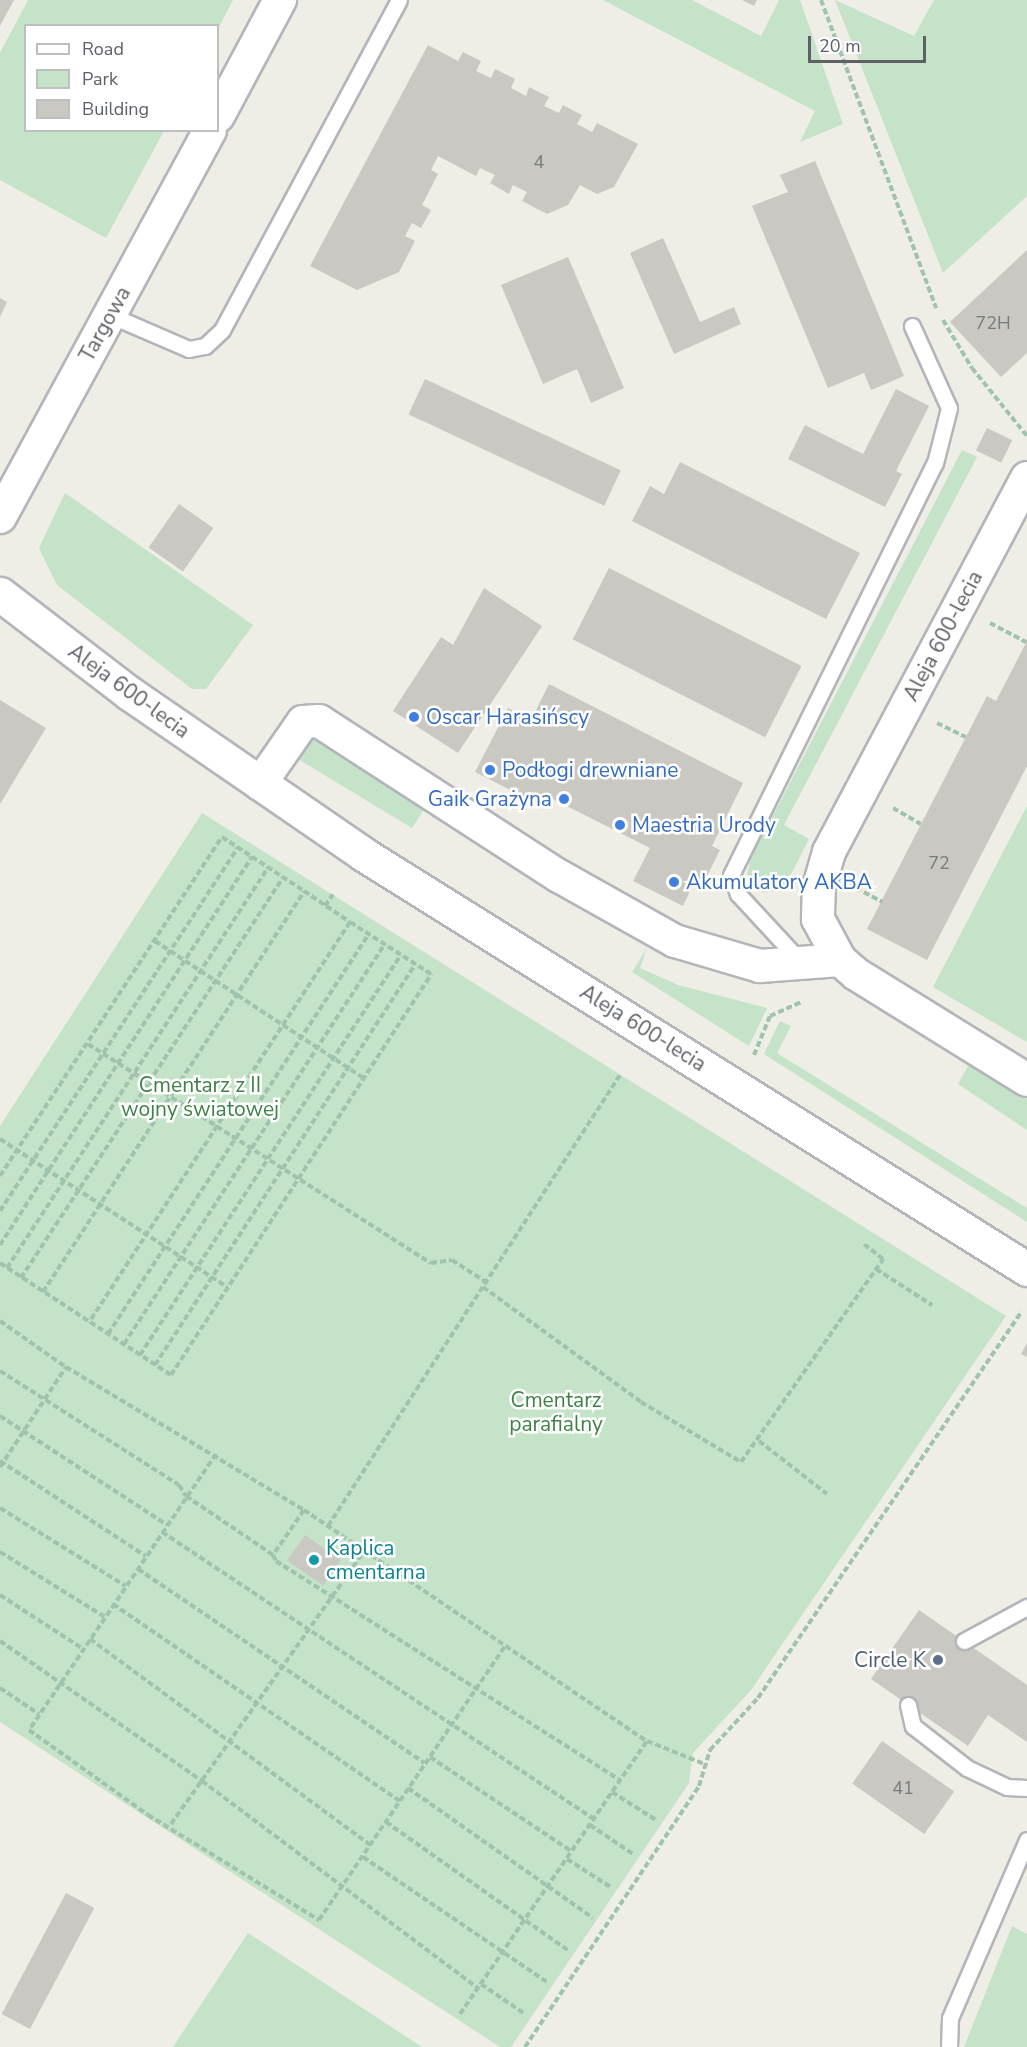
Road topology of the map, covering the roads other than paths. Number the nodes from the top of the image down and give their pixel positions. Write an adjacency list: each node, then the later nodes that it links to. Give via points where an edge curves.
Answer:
1 (280, 0): 3 (street)
2 (399, 0): 5 (lane, via 222,330 205,346 189,349)
3 (219, 114)
4 (209, 132): 5 (street, Targowa)
5 (110, 315): 8 (street, Targowa)
6 (912, 326): 12 (lane, via 949,408 935,463 731,875 738,894)
7 (1027, 478): 11 (street, Aleja 600-lecia, via 829,852 819,886 818,919)
8 (0, 517)
9 (0, 594): 10 (main road, Aleja 600-lecia)
10 (260, 784): 12 (street, via 303,722 320,721 559,876 675,941 760,966); 14 (main road, Aleja 600-lecia)
11 (840, 960): 12 (street); 13 (street, Aleja 600-lecia)
12 (801, 962)
13 (1027, 1080)
14 (1027, 1269)
15 (1027, 1607): 16 (lane)
16 (964, 1641)
17 (908, 1705): 18 (lane, via 913,1726 967,1768 1007,1787)
18 (1027, 1788)
19 (1027, 1840): 20 (lane, via 950,2018)
20 (949, 2047)

